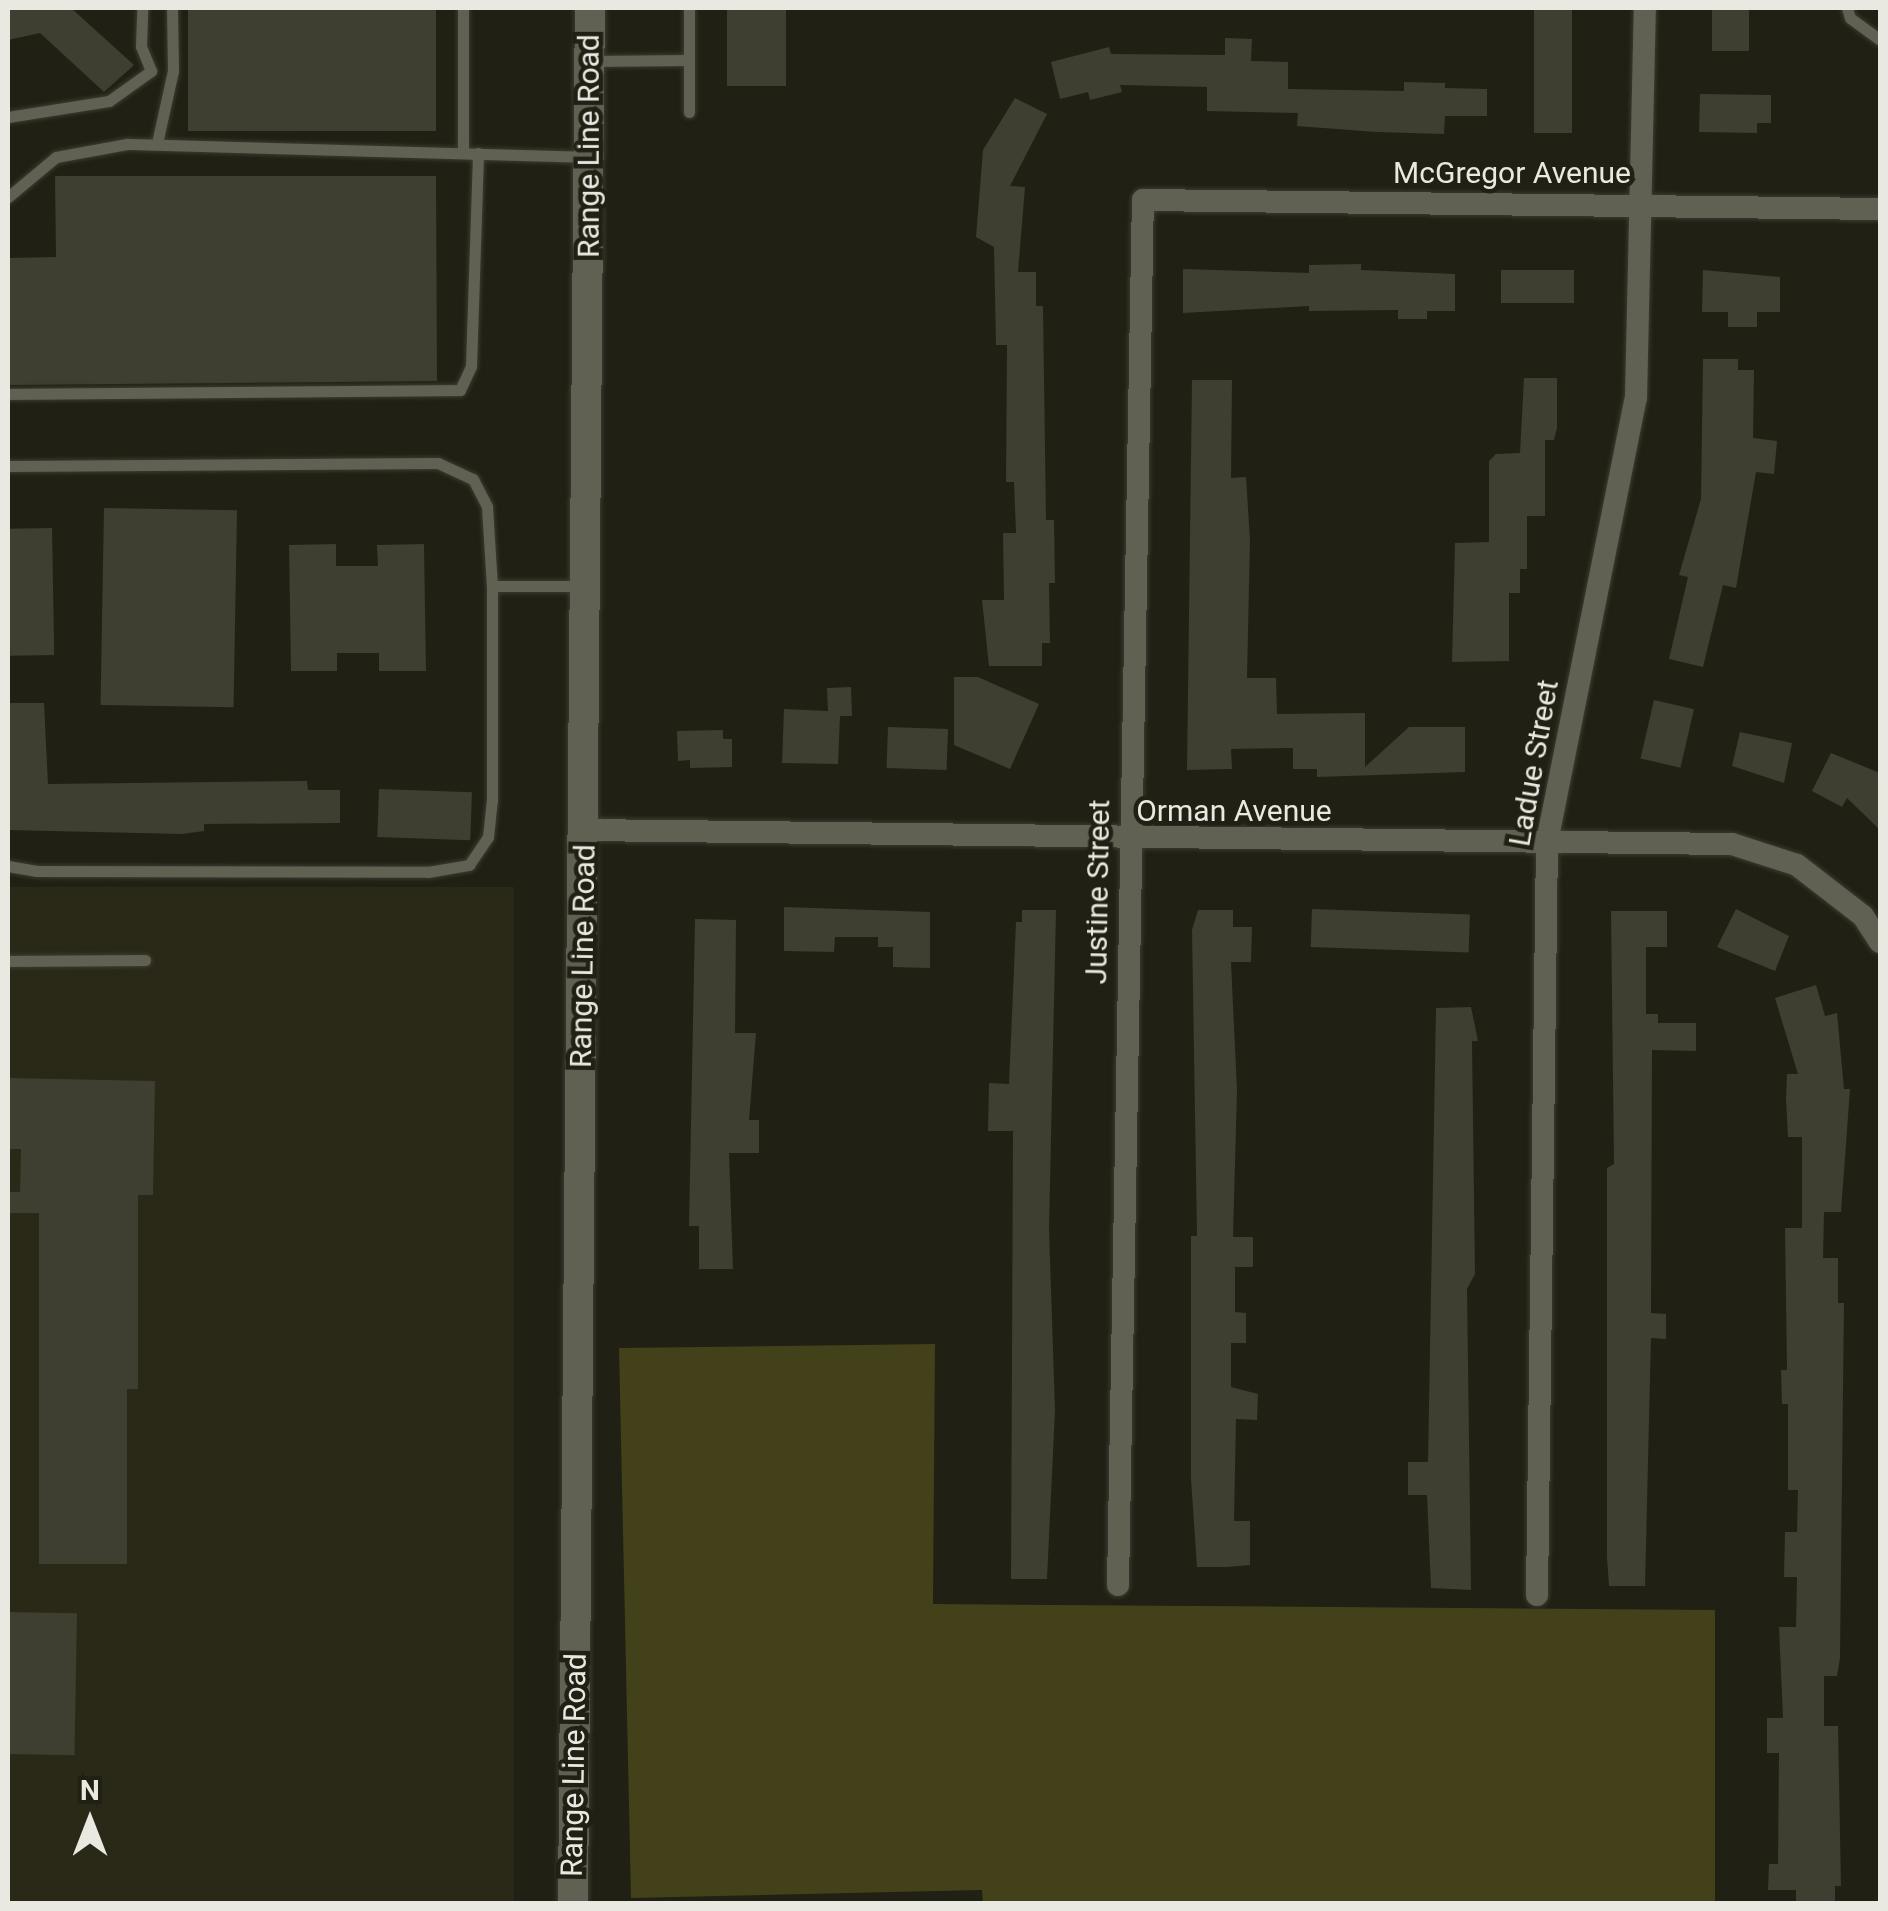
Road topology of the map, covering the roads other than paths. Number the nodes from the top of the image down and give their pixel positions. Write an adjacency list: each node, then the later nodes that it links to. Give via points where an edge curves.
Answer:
1 (142, 8): 12 (lane, via 140,46 151,71 109,101)
2 (172, 8): 13 (lane, via 173,71)
3 (463, 8): 14 (lane)
4 (590, 8): 10 (main road, Range Line Road)
5 (689, 8): 9 (lane)
6 (1645, 8): 19 (street, Ladue Street)
7 (1847, 8): 8 (lane, via 1850,18)
8 (1880, 40)
9 (689, 60): 10 (lane); 11 (lane)
10 (590, 61): 16 (main road, Range Line Road)
11 (689, 112)
12 (8, 117)
13 (157, 143): 14 (lane); 17 (lane, via 56,157)
14 (462, 152): 15 (lane)
15 (478, 153): 16 (lane); 21 (lane, via 471,366 460,390)
16 (589, 157): 24 (main road, Range Line Road)
17 (8, 197)
18 (1142, 200): 19 (street, McGregor Avenue); 26 (street, Justine Street)
19 (1643, 204): 20 (street, McGregor Avenue); 27 (street, Ladue Street, via 1636,398)
20 (1880, 209)
21 (8, 394)
22 (8, 466): 23 (lane, via 438,463 473,479 488,506)
23 (492, 586): 24 (lane); 28 (lane, via 492,801 488,837 469,864 428,872 37,872)
24 (586, 586): 25 (main road, Range Line Road)
25 (584, 830): 26 (street, Orman Avenue); 34 (main road, Range Line Road)
26 (1128, 841): 27 (street, Orman Avenue); 32 (street, Justine Street)
27 (1546, 842): 29 (street, Orman Avenue, via 1732,844 1797,865 1862,916); 33 (street, Ladue Street)
28 (8, 866)
29 (1880, 942)
30 (146, 960): 31 (lane)
31 (8, 961)
32 (1118, 1585)
33 (1537, 1595)
34 (573, 1904)

